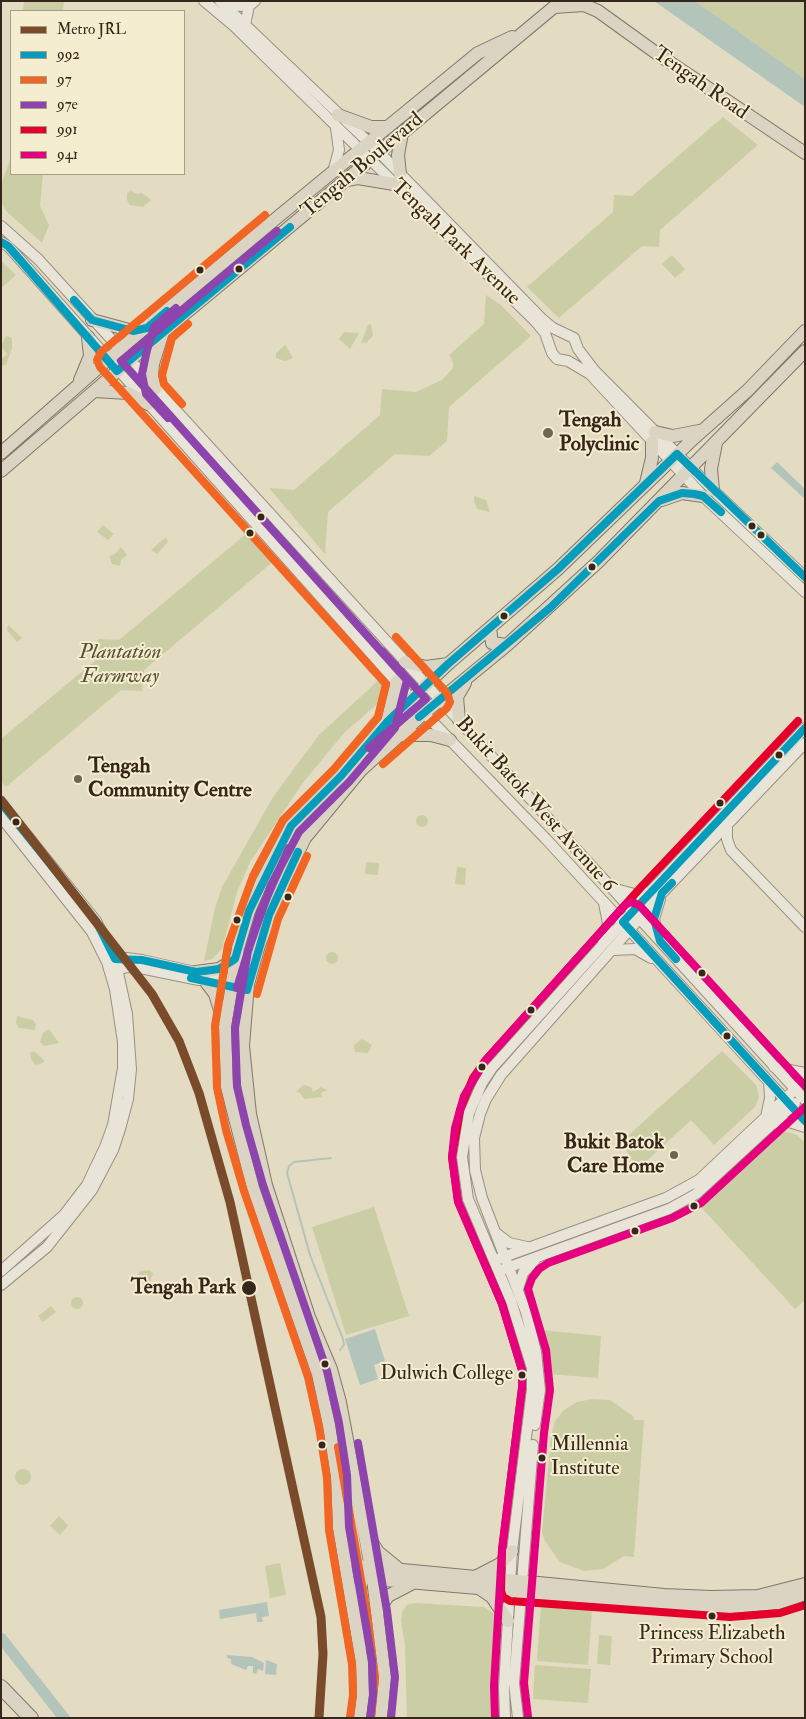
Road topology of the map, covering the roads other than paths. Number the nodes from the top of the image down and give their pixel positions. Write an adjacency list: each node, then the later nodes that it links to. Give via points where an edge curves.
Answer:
1 (204, 1): 10 (street, Tengah Park Avenue, via 234,26)
2 (249, 1): 4 (street, via 241,6)
3 (255, 1): 6 (street, via 249,6)
4 (222, 3): 6 (street, Tengah Park Avenue)
5 (554, 7): 7 (main road, Tengah Boulevard); 13 (main road, Tengah Road, via 584,5 598,11)
6 (246, 25): 8 (street, Tengah Park Avenue)
7 (519, 35): 9 (main road, Tengah Boulevard, via 477,54); 11 (main road, Tengah Boulevard)
8 (338, 115): 9 (main road, via 371,127); 12 (street, Tengah Park Avenue)
9 (388, 127): 12 (main road, Tengah Boulevard)
10 (336, 128): 12 (street, Tengah Park Avenue); 15 (street, via 339,150)
11 (402, 133): 14 (main road, Tengah Boulevard); 16 (main road)
12 (365, 146): 14 (street, Tengah Park Avenue); 15 (main road, Tengah Boulevard)
13 (805, 153)
14 (375, 157): 16 (street, Tengah Park Avenue); 17 (main road, Tengah Boulevard)
15 (332, 173): 21 (main road, Tengah Boulevard)
16 (397, 179): 17 (main road); 25 (street, Tengah Park Avenue, via 541,318 574,338); 30 (street, Tengah Park Avenue, via 536,322 552,353 558,359)
17 (347, 180): 23 (main road, Tengah Boulevard)
18 (1, 226): 20 (street, Bukit Batok West Avenue 6, via 38,259)
19 (1, 242): 24 (street, Bukit Batok West Avenue 6)
20 (92, 320): 21 (main road, via 133,331); 26 (street, Bukit Batok West Avenue 6)
21 (147, 328): 26 (main road, Tengah Boulevard)
22 (805, 331): 36 (main road, via 747,391)
23 (163, 332): 29 (main road, Tengah Boulevard); 33 (main road, via 152,369)
24 (88, 337): 28 (street, Bukit Batok West Avenue 6); 32 (main road, via 90,356)
25 (578, 349): 30 (street); 37 (street, Tengah Park Avenue)
26 (119, 350): 28 (main road, Tengah Boulevard); 29 (street, Bukit Batok West Avenue 6)
27 (805, 352): 38 (main road)
28 (107, 360): 31 (street, Bukit Batok West Avenue 6); 32 (main road, Tengah Boulevard)
29 (129, 361): 31 (main road, Tengah Boulevard); 33 (street, Bukit Batok West Avenue 6)
30 (568, 361): 37 (street, Tengah Park Avenue, via 590,374)
31 (117, 371): 34 (main road, Tengah Boulevard); 35 (street, Bukit Batok West Avenue 6)
32 (76, 387): 39 (main road, Tengah Boulevard)
33 (155, 389): 52 (street, Bukit Batok West Avenue 6)
34 (95, 391): 35 (main road, via 128,393); 41 (main road, Tengah Boulevard)
35 (148, 404): 55 (street, Bukit Batok West Avenue 6)
36 (703, 430): 37 (main road); 40 (main road)
37 (654, 437): 40 (street, Tengah Park Avenue); 43 (main road)
38 (716, 443): 42 (main road); 44 (main road)
39 (1, 453)
40 (674, 458): 42 (street, Tengah Park Avenue); 43 (main road)
41 (1, 471)
42 (688, 472): 44 (street, Tengah Park Avenue); 45 (main road)
43 (646, 485): 46 (main road)
44 (708, 493): 45 (main road, via 682,494); 47 (street); 49 (street)
45 (660, 501): 48 (main road)
46 (558, 569): 48 (main road, via 570,574); 50 (main road)
47 (805, 577)
48 (573, 586): 51 (main road)
49 (805, 592)
50 (490, 628): 51 (main road, via 492,643); 53 (main road)
51 (508, 645): 54 (main road)
52 (405, 662): 53 (main road, via 426,667); 56 (street, Bukit Batok West Avenue 6)
53 (448, 664): 56 (main road)
54 (469, 676): 58 (main road); 60 (main road, via 457,697)
55 (397, 682): 57 (street, Bukit Batok West Avenue 6); 61 (main road)
56 (427, 686): 57 (main road); 58 (street, Bukit Batok West Avenue 6)
57 (412, 699): 59 (street, Bukit Batok West Avenue 6); 61 (main road)
58 (440, 700): 59 (main road); 60 (street, Bukit Batok West Avenue 6)
59 (424, 713): 63 (main road); 64 (street, Bukit Batok West Avenue 6)
60 (459, 720): 72 (street, Bukit Batok West Avenue 6)
61 (387, 722): 82 (main road, via 292,826 249,911)
62 (805, 728): 73 (street)
63 (399, 735): 64 (main road, via 431,735); 88 (main road, via 361,770 305,838 269,915)
64 (450, 740): 75 (street, Bukit Batok West Avenue 6)
65 (805, 743): 68 (street)
66 (1, 803): 71 (street)
67 (1, 817): 71 (street)
68 (727, 826): 69 (street); 70 (street)
69 (711, 844): 70 (street); 74 (street)
70 (731, 850): 78 (street)
71 (58, 880): 84 (street, via 96,921)
72 (609, 887): 73 (street, via 634,894); 76 (street, Bukit Batok West Avenue 6)
73 (650, 892): 76 (street)
74 (662, 893): 76 (street); 79 (street, via 654,920)
75 (603, 901): 77 (street, Bukit Batok West Avenue 6); 80 (street, via 608,923)
76 (636, 916): 77 (street); 79 (street, Bukit Batok West Avenue 6)
77 (626, 926): 80 (street); 81 (street); 83 (street, Bukit Batok West Avenue 6)
78 (805, 927)
79 (660, 941): 90 (street, Bukit Batok West Avenue 6)
80 (598, 950): 102 (street, via 492,1068 469,1113 462,1157 468,1199)
81 (613, 950): 83 (street, via 635,950); 99 (street, via 501,1075 486,1099 477,1123 474,1152 478,1185)
82 (235, 960): 85 (main road, via 219,969); 87 (main road)
83 (661, 963): 93 (street, Bukit Batok West Avenue 6)
84 (112, 966): 85 (street, via 142,960); 86 (street, via 145,969); 104 (street, via 120,1016 123,1068 113,1125 105,1147 87,1185 64,1216); 106 (street, via 127,1014 131,1069 128,1098 113,1150 92,1190 47,1247)
85 (196, 972): 87 (street)
86 (206, 982): 87 (street); 89 (main road, via 215,994)
87 (231, 984): 88 (street); 89 (main road)
88 (247, 987): 109 (main road, via 243,1046 250,1114 266,1185 308,1317 331,1369)
89 (225, 1027): 108 (main road, via 227,1087 236,1127 253,1188 318,1374)
90 (773, 1067): 91 (street); 94 (street, Bukit Batok West Avenue 6)
91 (805, 1073)
92 (805, 1080): 94 (street)
93 (769, 1082): 95 (street, Bukit Batok West Avenue 6); 96 (street)
94 (801, 1095): 95 (street)
95 (788, 1103): 96 (street); 97 (street, Bukit Batok West Avenue 6)
96 (769, 1121): 98 (street); 100 (street, via 737,1142 699,1180 666,1198); 101 (street, via 696,1194 669,1209)
97 (805, 1121)
98 (805, 1127)
99 (494, 1232): 100 (street, via 515,1245); 102 (street)
100 (533, 1246): 102 (street)
101 (544, 1254): 103 (street); 107 (street, via 526,1268)
102 (499, 1258): 103 (street); 105 (street)
103 (509, 1267): 105 (street); 107 (street)
104 (1, 1271)
105 (498, 1271): 110 (street, via 532,1368 530,1415)
106 (1, 1285)
107 (518, 1289): 116 (street, via 536,1352 540,1380)
108 (337, 1477): 112 (main road, via 345,1490 357,1563); 120 (main road, via 339,1528)
109 (364, 1530): 111 (main road, via 378,1552); 112 (main road)
110 (512, 1551): 114 (main road); 116 (street)
111 (401, 1571): 112 (main road); 114 (main road)
112 (369, 1573): 113 (main road); 118 (main road); 120 (main road, via 359,1591 365,1632)
113 (416, 1582): 114 (main road); 118 (main road, via 388,1596)
114 (478, 1582): 116 (main road); 119 (main road)
115 (805, 1584): 116 (main road, via 758,1596 711,1597)
116 (516, 1585): 117 (main road, via 730,1607 778,1603); 119 (street); 128 (street, via 514,1683)
117 (805, 1594)
118 (378, 1613): 126 (main road, via 385,1678)
119 (508, 1621): 127 (street)
120 (360, 1647): 125 (main road, via 363,1695)
121 (1, 1687): 124 (highway)
122 (1, 1696): 123 (highway)
123 (18, 1718)
124 (31, 1718)
125 (360, 1718)
126 (381, 1718)
127 (505, 1718)
128 (518, 1718)

